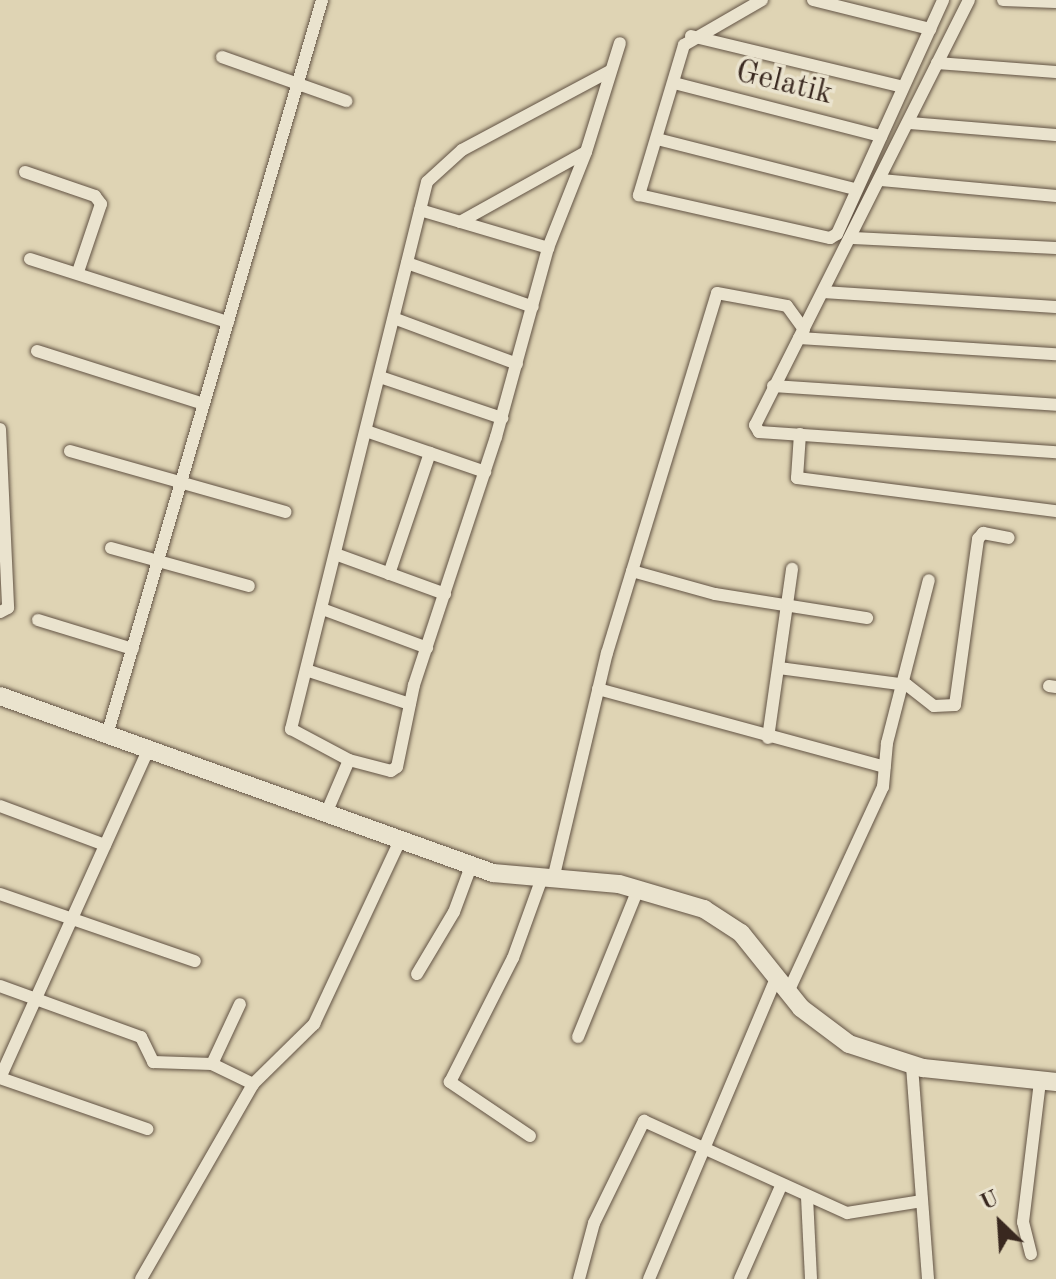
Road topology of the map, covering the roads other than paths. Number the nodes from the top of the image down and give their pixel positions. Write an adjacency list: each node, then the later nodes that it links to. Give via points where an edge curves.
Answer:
1 (322, 0): 15 (street)
2 (762, 0): 9 (street)
3 (813, 0): 8 (street)
4 (943, 0): 8 (street)
5 (969, 0): 12 (street)
6 (1003, 0): 7 (street)
7 (1056, 2)
8 (930, 29): 17 (street)
9 (691, 36): 16 (street); 17 (street)
10 (620, 43): 13 (street)
11 (222, 57): 15 (street)
12 (937, 63): 14 (street); 19 (street)
13 (610, 71): 23 (street); 28 (street, via 440,166 427,182)
14 (1056, 72)
15 (298, 75): 18 (street); 40 (street)
16 (674, 83): 21 (street, Gelatik); 22 (street)
17 (903, 87): 21 (street)
18 (346, 101)
19 (910, 123): 20 (street); 25 (street)
20 (1056, 135)
21 (881, 136): 26 (street)
22 (657, 139): 26 (street); 26 (street, via 639,195 644,201 830,238)
23 (586, 152): 29 (street); 31 (street)
24 (25, 172): 35 (street, via 95,196 101,204)
25 (881, 180): 27 (street); 30 (street)
26 (854, 189)
27 (1056, 196)
28 (420, 210): 29 (street); 34 (street)
29 (460, 222): 31 (street)
30 (853, 238): 32 (street); 36 (street)
31 (548, 248): 37 (street)
32 (1056, 248)
33 (30, 259): 35 (street)
34 (407, 263): 37 (street); 39 (street)
35 (78, 272): 40 (street)
36 (823, 292): 38 (street); 41 (street)
37 (533, 307): 44 (street)
38 (1056, 307)
39 (396, 319): 44 (street); 45 (street)
40 (228, 322): 47 (street)
41 (801, 333): 43 (street); 46 (street); 66 (street, via 787,306 718,291)
42 (37, 351): 47 (street)
43 (1056, 354)
44 (517, 364): 49 (street)
45 (383, 378): 49 (street); 51 (street)
46 (773, 386): 48 (street); 52 (street, via 756,429)
47 (204, 404): 58 (street)
48 (1056, 405)
49 (502, 418): 57 (street)
50 (0, 429): 56 (street)
51 (369, 432): 55 (street); 63 (street)
52 (800, 434): 54 (street); 59 (street, via 797,478)
53 (70, 451): 58 (street)
54 (1056, 452)
55 (430, 453): 57 (street); 67 (street)
56 (0, 459): 73 (street, via 8,608)
57 (485, 472): 70 (street)
58 (181, 484): 60 (street); 64 (street)
59 (1056, 511)
60 (286, 512)
61 (1009, 538): 80 (street, via 983,533 978,539 960,702 934,706)
62 (111, 548): 64 (street)
63 (338, 555): 67 (street); 72 (street)
64 (158, 563): 69 (street); 77 (street)
65 (792, 569): 71 (street)
66 (632, 571): 71 (street); 81 (street)
67 (389, 574): 70 (street)
68 (929, 580): 80 (street)
69 (249, 586)
70 (445, 594): 76 (street)
71 (785, 607): 74 (street); 78 (street)
72 (325, 610): 76 (street); 79 (street)
73 (0, 612)
74 (867, 618)
75 (38, 620): 77 (street)
76 (427, 648): 83 (street)
77 (133, 649): 84 (street)
78 (779, 668): 80 (street); 85 (street)
79 (309, 671): 83 (street); 87 (street, via 292,733)
80 (907, 685): 88 (street)
81 (598, 689): 85 (street); 94 (street)
82 (0, 696): 84 (main road)
83 (410, 704): 87 (street, via 394,770)
84 (107, 735): 86 (main road)
85 (768, 738): 88 (street)
86 (148, 750): 90 (main road); 92 (street)
87 (349, 760): 90 (street)
88 (885, 767): 100 (street, via 868,825)
89 (0, 806): 92 (street)
90 (328, 809): 91 (main road)
91 (401, 838): 93 (main road); 109 (street, via 314,1024)
92 (105, 845): 97 (street)
93 (471, 866): 94 (main road); 99 (street)
94 (548, 875): 95 (main road); 111 (street, via 450,1082)
95 (638, 889): 100 (main road, via 704,909 741,933); 104 (street)
96 (0, 894): 97 (street)
97 (71, 920): 98 (street); 102 (street)
98 (195, 961)
99 (417, 974)
100 (783, 983): 106 (main road, via 821,1028); 112 (street)
101 (0, 986): 102 (street)
102 (35, 1000): 105 (street, via 141,1037 153,1062); 107 (street)
103 (240, 1004): 105 (street)
104 (578, 1037)
105 (212, 1064): 109 (street)
106 (912, 1066): 108 (main road); 115 (street)
107 (0, 1078): 110 (street)
108 (1048, 1082): 116 (street, via 1023,1222)
109 (253, 1084): 117 (street)
110 (147, 1129)
111 (530, 1136)
112 (700, 1150): 113 (street); 118 (street, via 648,1121 641,1124 594,1223); 119 (street)
113 (781, 1186): 114 (street); 120 (street)
114 (807, 1197): 115 (street, via 847,1213); 121 (street)
115 (922, 1201): 122 (street)
116 (1031, 1254)
117 (141, 1279)
118 (579, 1279)
119 (649, 1279)
120 (740, 1279)
121 (811, 1279)
122 (928, 1279)

